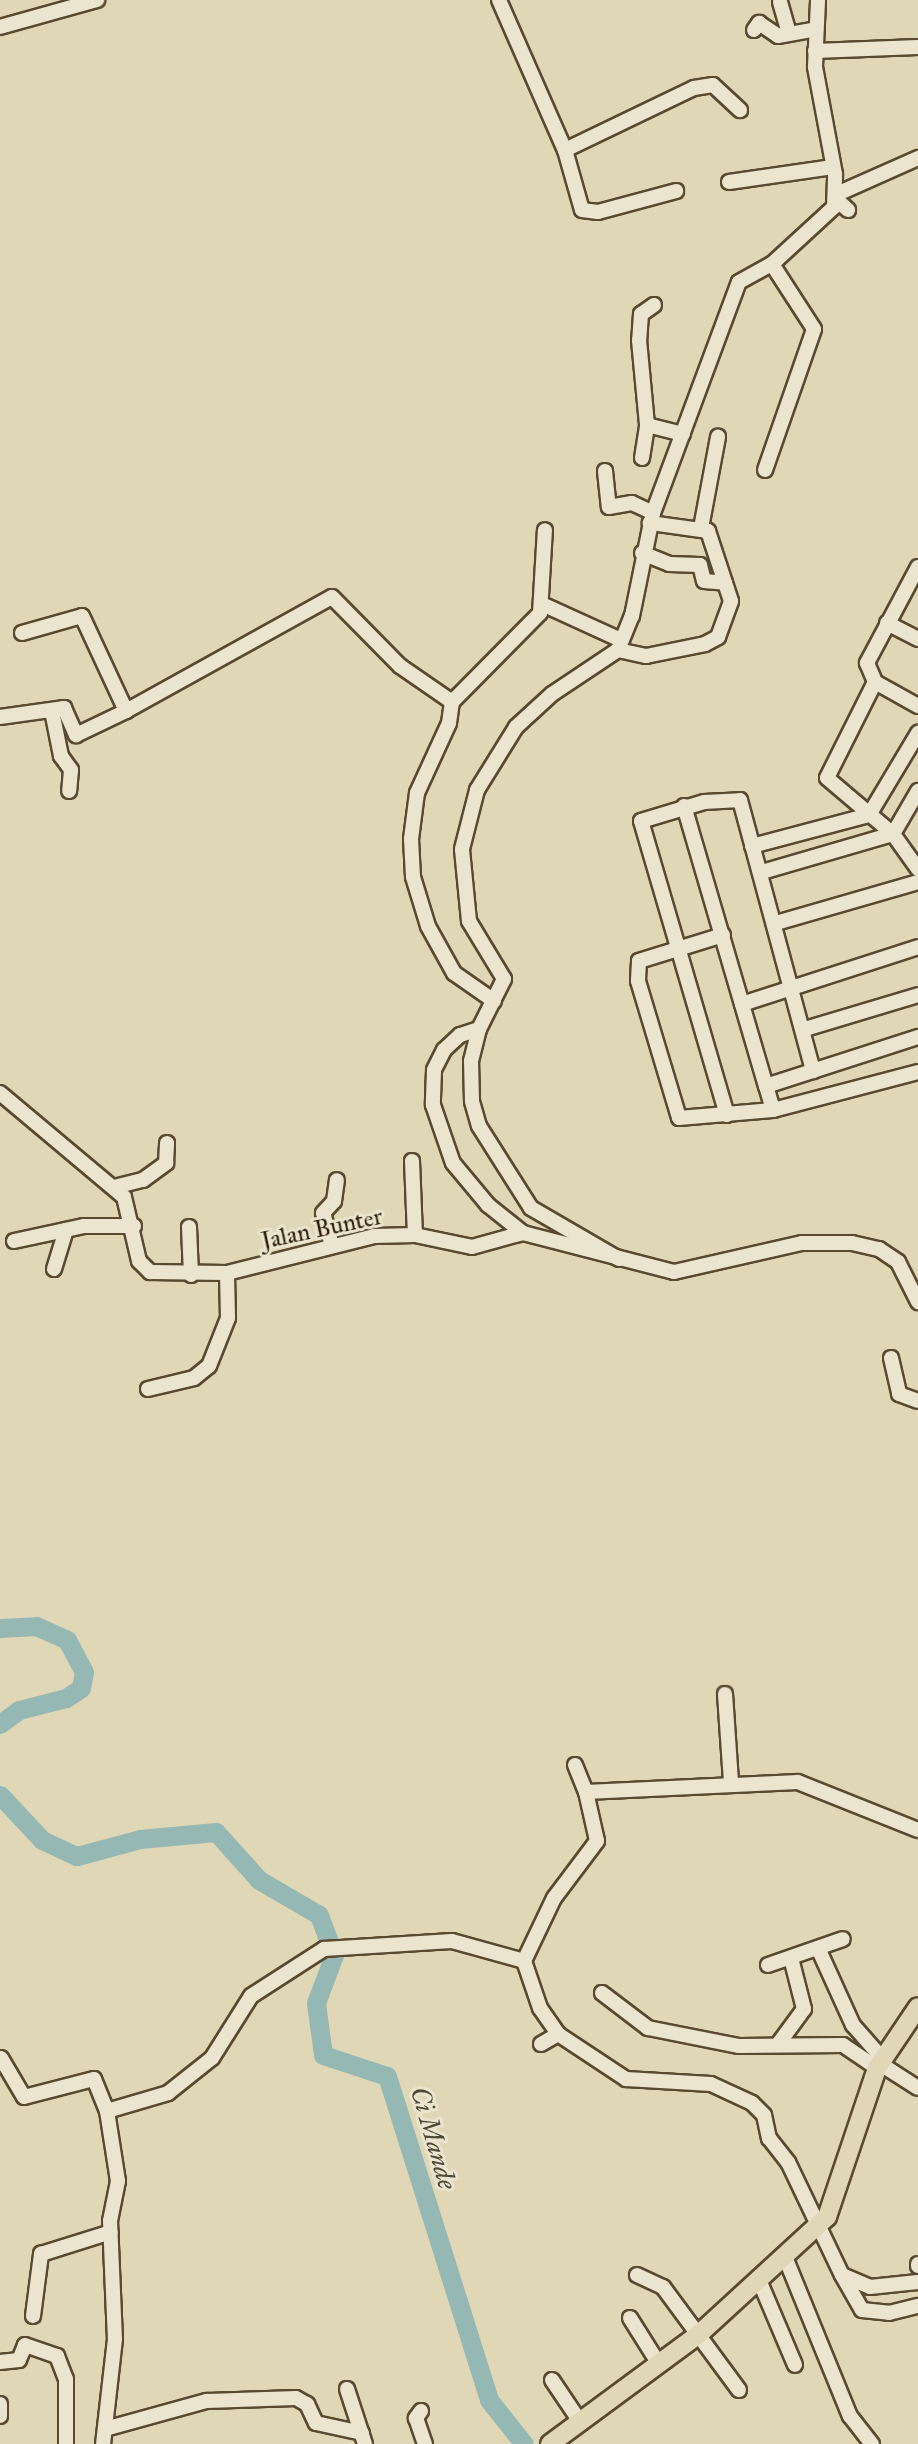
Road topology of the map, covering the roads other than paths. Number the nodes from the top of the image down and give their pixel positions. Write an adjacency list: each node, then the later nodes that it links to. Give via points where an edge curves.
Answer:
1 (97, 0): 5 (street)
2 (499, 0): 12 (street)
3 (818, 0): 6 (street)
4 (780, 2): 8 (street)
5 (0, 27)
6 (816, 29): 8 (street); 10 (street)
7 (754, 30): 8 (street, via 759,23 778,36)
8 (789, 33)
9 (918, 47): 10 (street)
10 (815, 51): 14 (street)
11 (740, 110): 12 (street, via 713,85 694,88)
12 (565, 149): 16 (street, via 584,211)
13 (918, 158): 17 (street)
14 (833, 167): 15 (street); 17 (street)
15 (729, 182)
16 (676, 191)
17 (840, 201): 18 (street)
18 (772, 264): 21 (street, via 739,282); 24 (street, via 814,329)
19 (654, 305): 20 (street, via 641,314 639,340)
20 (647, 425): 21 (street); 23 (street)
21 (683, 434): 26 (street)
22 (718, 437): 27 (street)
23 (642, 458)
24 (765, 470)
25 (605, 471): 26 (street, via 607,506 632,503)
26 (651, 518): 27 (street); 29 (street)
27 (701, 528): 31 (street, via 711,537)
28 (545, 530): 32 (street)
29 (642, 554): 31 (street, via 669,564 700,565 704,581); 36 (street, via 632,616)
30 (916, 574): 33 (street)
31 (725, 583): 36 (street, via 731,601 711,641 646,656)
32 (542, 604): 36 (street); 38 (street)
33 (887, 623): 35 (street); 37 (street, via 867,663)
34 (22, 633): 41 (street, via 82,616)
35 (918, 639)
36 (619, 645): 59 (street, via 533,708 477,790 463,849 463,901 475,935 503,976)
37 (876, 682): 39 (street); 47 (street, via 827,778)
38 (452, 702): 41 (street, via 400,666 329,596); 59 (street, via 449,723 417,793 413,877 428,926 447,961 469,987)
39 (918, 706)
40 (52, 711): 41 (street, via 67,710 76,735); 42 (street); 44 (street, via 61,756 71,770)
41 (126, 711)
42 (0, 717)
43 (918, 733): 47 (street)
44 (69, 790)
45 (918, 791): 48 (street)
46 (684, 806): 49 (street, via 740,800); 54 (street); 55 (street, via 641,821)
47 (869, 815): 48 (street); 49 (street)
48 (893, 835): 50 (street); 51 (street)
49 (752, 846): 51 (street)
50 (918, 869)
51 (762, 872): 53 (street)
52 (918, 882): 53 (street)
53 (776, 923): 57 (street)
54 (723, 935): 55 (street); 60 (street)
55 (677, 946): 69 (street); 69 (street, via 644,957 638,972 674,1113 679,1118)
56 (918, 947): 57 (street)
57 (794, 988): 60 (street); 62 (street)
58 (918, 995): 62 (street)
59 (494, 1001): 61 (street)
60 (742, 1004): 66 (street)
61 (479, 1029): 77 (street, via 460,1035 444,1050 434,1070 433,1105 453,1163 488,1205); 81 (street, via 471,1061 472,1101 497,1162 531,1208)
62 (805, 1029): 64 (street)
63 (918, 1037): 64 (street)
64 (813, 1070): 66 (street)
65 (918, 1072): 68 (street)
66 (766, 1086): 68 (street)
67 (0, 1093): 73 (street, Jalan Bunter)
68 (773, 1110): 69 (street)
69 (727, 1115)
70 (167, 1143): 73 (street, via 166,1163 143,1180)
71 (412, 1161): 78 (street)
72 (337, 1180): 80 (street, via 334,1201 323,1213)
73 (114, 1187): 74 (street, Jalan Bunter, via 127,1201)
74 (134, 1226): 76 (street); 84 (street, Jalan Bunter, via 146,1270)
75 (189, 1227): 84 (street)
76 (66, 1230): 79 (street); 82 (street)
77 (523, 1233): 78 (street, Jalan Bunter, via 471,1247); 81 (street)
78 (415, 1235): 80 (street, Jalan Bunter)
79 (14, 1241)
80 (332, 1246): 83 (street, Jalan Bunter)
81 (619, 1259): 85 (street, via 674,1272 802,1242 852,1243 879,1250 898,1262)
82 (54, 1269)
83 (227, 1273): 84 (street, Jalan Bunter); 87 (street, via 228,1318 209,1366 194,1378)
84 (191, 1275)
85 (918, 1302)
86 (891, 1358): 88 (street, via 899,1394)
87 (148, 1389)
88 (918, 1401)
89 (725, 1695): 91 (street)
90 (575, 1765): 92 (street)
91 (731, 1783): 92 (street); 93 (street, via 817,1786)
92 (586, 1792): 97 (street, via 598,1827 597,1841 554,1898)
93 (918, 1830)
94 (843, 1939): 95 (street)
95 (818, 1948): 96 (street); 105 (street, via 853,2025)
96 (791, 1958): 98 (street); 102 (street, via 804,2009)
97 (524, 1961): 101 (street, via 536,2000); 107 (street, via 452,1941 360,1950 329,1947 251,1996 212,2058 168,2093)
98 (768, 1965)
99 (602, 1993): 102 (street, via 648,2028 739,2046)
100 (918, 2007): 105 (main road)
101 (558, 2034): 103 (street); 108 (street, via 631,2082 711,2084 752,2103 764,2115 769,2138 788,2162)
102 (779, 2043): 105 (street, via 843,2045)
103 (541, 2044)
104 (1, 2058): 107 (street, via 24,2097 94,2080)
105 (879, 2063): 106 (street); 108 (main road, via 834,2202)
106 (918, 2088)
107 (107, 2111): 109 (street, via 117,2165)
108 (816, 2229): 110 (main road); 112 (street)
109 (111, 2232): 116 (street, via 41,2254); 129 (street, via 115,2339)
110 (785, 2257): 113 (main road); 135 (street, via 850,2416)
111 (637, 2275): 118 (street, via 663,2287)
112 (842, 2275): 114 (street, via 870,2287); 115 (street, via 862,2310 889,2313)
113 (759, 2280): 118 (main road); 121 (street)
114 (918, 2282)
115 (918, 2306)
116 (33, 2316)
117 (630, 2318): 120 (street)
118 (698, 2335): 120 (main road); 124 (street)
119 (0, 2362): 132 (street, via 19,2360 25,2344 57,2356 66,2379)
120 (659, 2364): 128 (main road)
121 (796, 2365)
122 (552, 2380): 128 (street)
123 (347, 2389): 130 (street)
124 (739, 2390)
125 (0, 2404): 127 (street)
126 (421, 2411): 134 (street, via 416,2416)
127 (0, 2416)
128 (581, 2423): 131 (main road)
129 (105, 2429): 130 (street, via 207,2401 296,2398 307,2404 316,2423); 133 (street)
130 (363, 2438)
131 (551, 2443)
132 (66, 2444)
133 (103, 2444)
134 (425, 2444)
135 (872, 2444)

